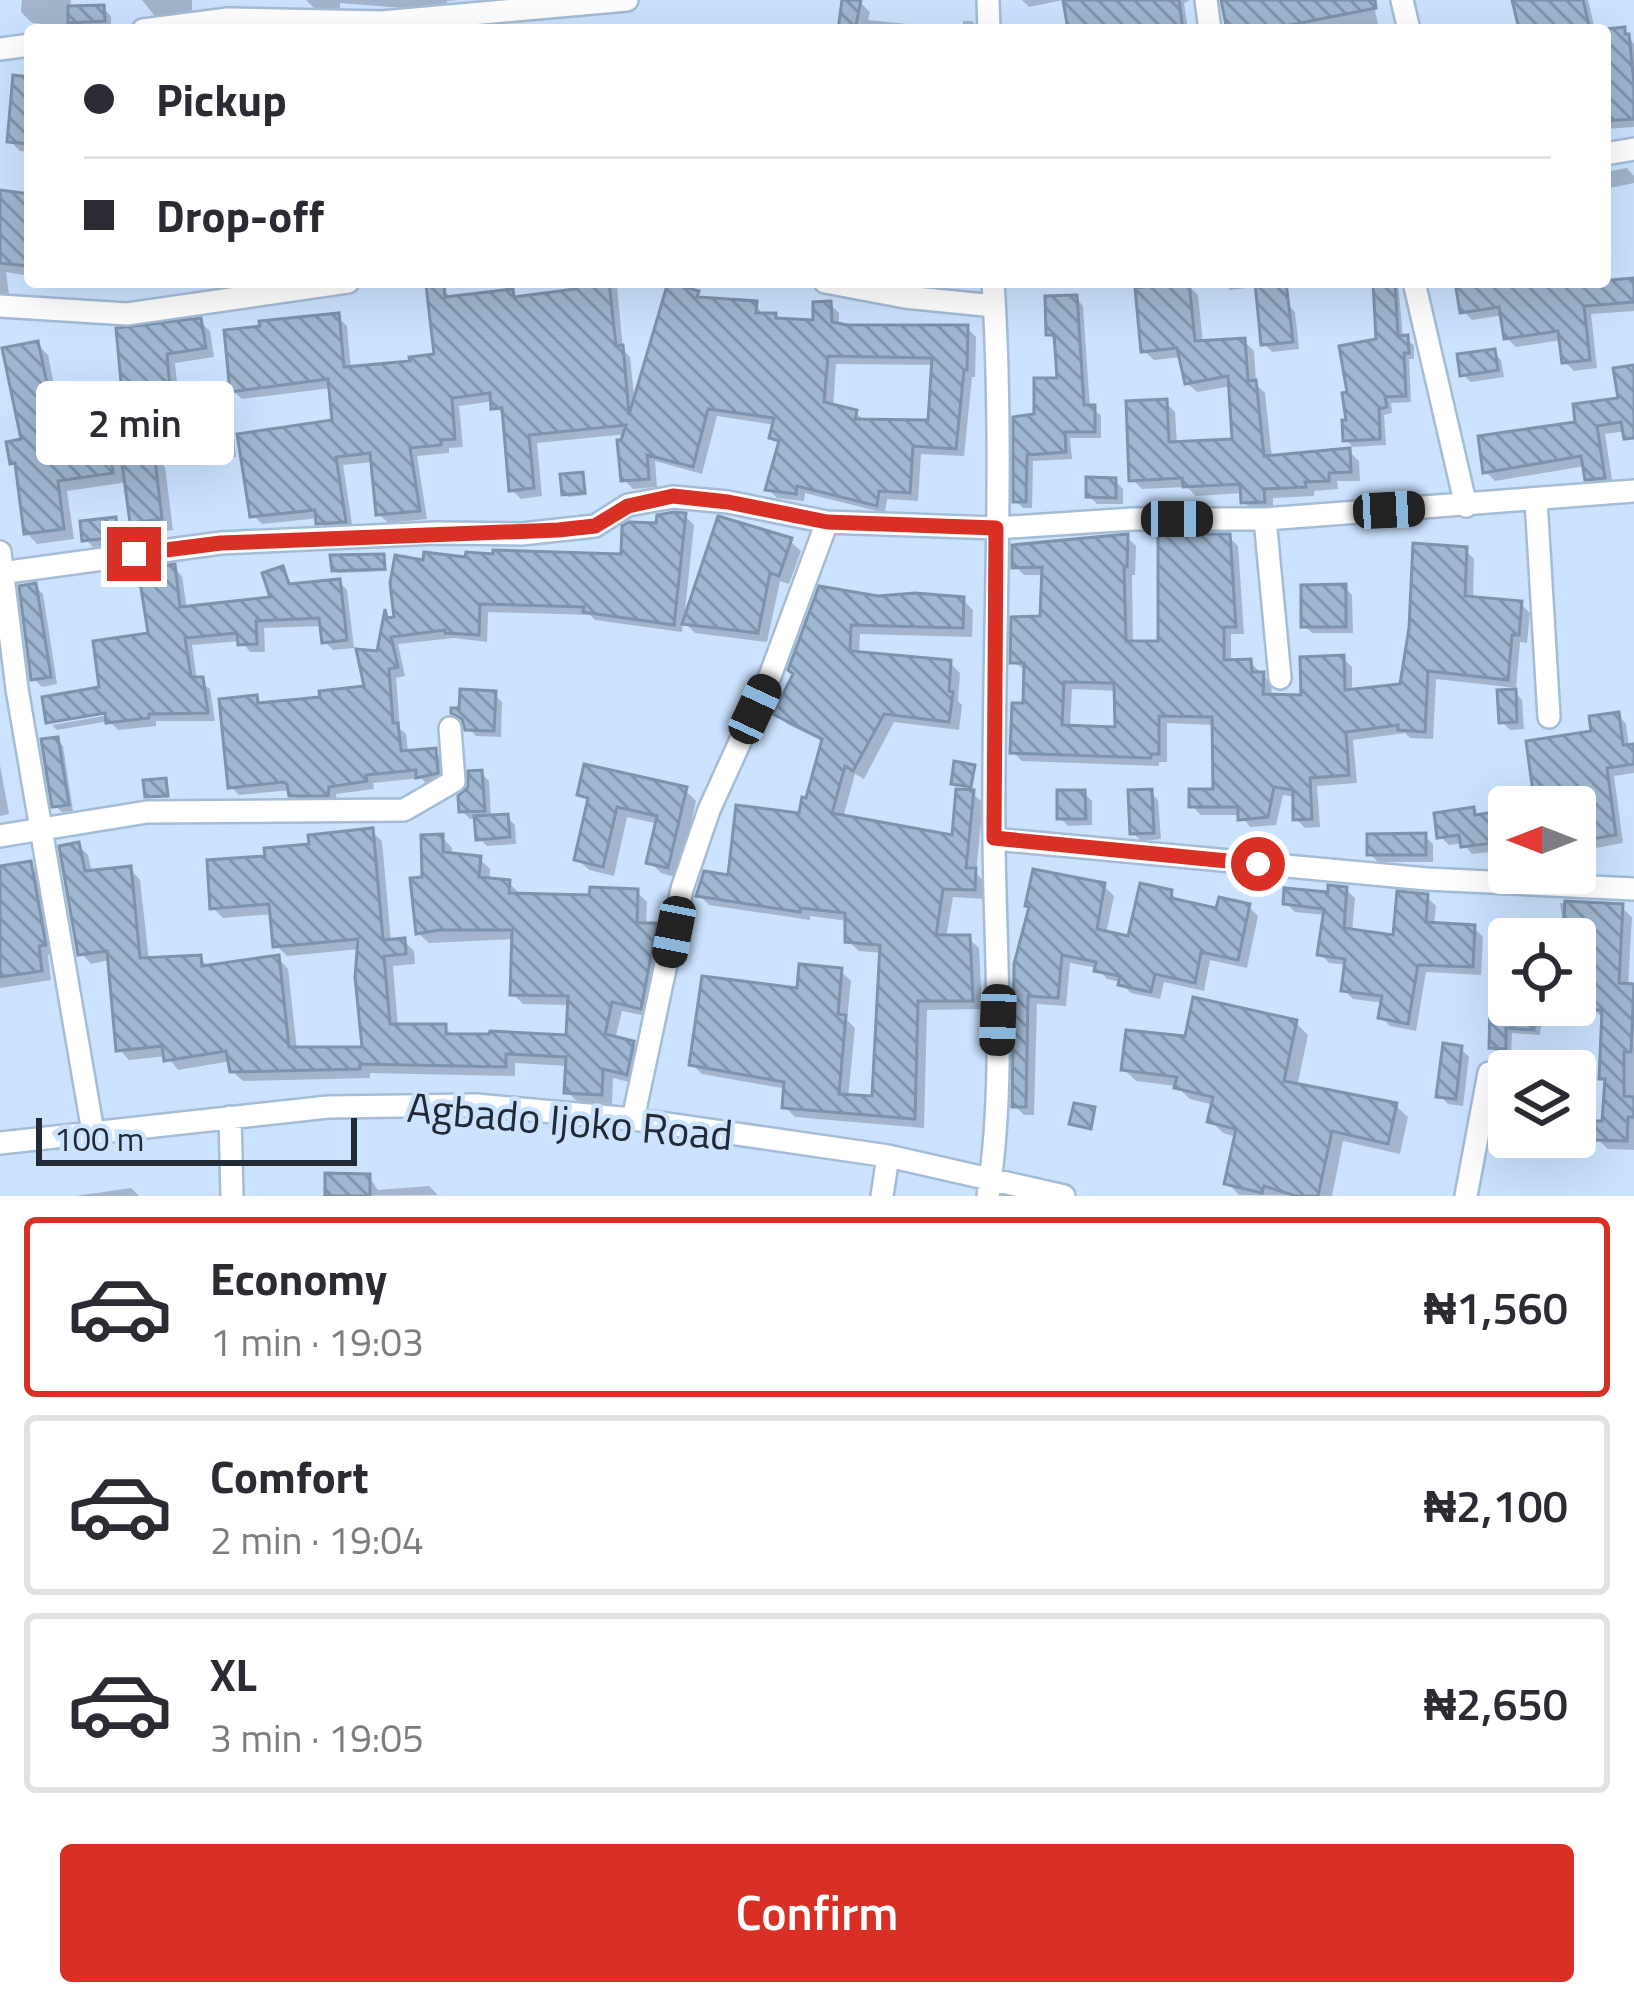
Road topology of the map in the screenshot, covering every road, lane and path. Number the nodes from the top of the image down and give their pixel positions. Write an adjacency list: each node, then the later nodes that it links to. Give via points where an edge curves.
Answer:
1 (627, 0): 2 (street, via 382,22)
2 (189, 24)
3 (307, 288): 7 (street, via 127,314)
4 (857, 288): 8 (street)
5 (993, 288): 8 (street)
6 (1415, 288): 11 (street)
7 (0, 306)
8 (994, 306): 14 (street)
9 (1634, 491): 10 (street)
10 (1535, 500): 11 (street); 17 (street)
11 (1466, 506): 12 (street)
12 (1265, 519): 14 (street); 16 (street)
13 (827, 522): 14 (street); 15 (street, via 673,496 628,506 595,526 522,534 221,543); 25 (street, via 682,889)
14 (996, 528): 21 (street)
15 (1, 566): 19 (street)
16 (1280, 678)
17 (1549, 717)
18 (450, 728): 19 (street, via 454,781 404,810 148,812)
19 (44, 832): 20 (street); 26 (street)
20 (0, 836)
21 (994, 838): 22 (street, via 1403,877); 29 (street, via 998,1020)
22 (1634, 889)
23 (1488, 1078): 33 (street)
24 (230, 1117): 25 (street, Agbado Ijoko Road, via 476,1105); 26 (street, Agbado Ijoko Road); 30 (street)
25 (633, 1119): 28 (street, Agbado Ijoko Road)
26 (93, 1132): 27 (street, Agbado Ijoko Road)
27 (0, 1143)
28 (888, 1156): 29 (street, Agbado Ijoko Road); 31 (street)
29 (990, 1187): 32 (street, Agbado Ijoko Road)
30 (232, 1196)
31 (882, 1196)
32 (1064, 1196)
33 (1466, 1196)

